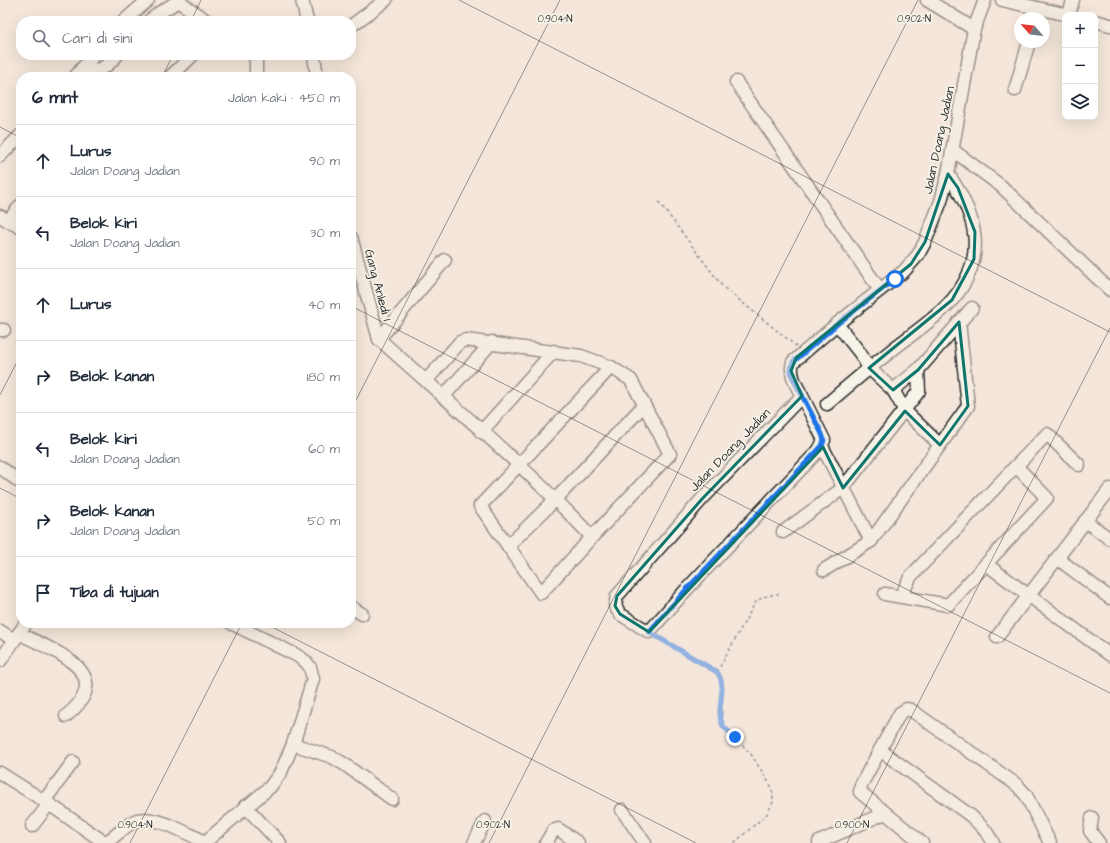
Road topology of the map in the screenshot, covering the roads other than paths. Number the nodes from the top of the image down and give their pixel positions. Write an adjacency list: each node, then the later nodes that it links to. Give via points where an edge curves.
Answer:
1 (148, 0): 12 (street)
2 (302, 0): 15 (street)
3 (386, 0): 17 (street, via 366,22)
4 (927, 0): 19 (street)
5 (985, 0): 19 (street, Jalan Doang Jadian)
6 (1002, 0): 9 (street)
7 (1073, 0): 10 (street)
8 (179, 1): 13 (street); 14 (street)
9 (1040, 9): 11 (street)
10 (1069, 12)
11 (1062, 14)
12 (130, 16)
13 (155, 16)
14 (200, 16)
15 (307, 16)
16 (1098, 22): 18 (street)
17 (356, 25)
18 (1110, 25)
19 (974, 29): 34 (street, Jalan Doang Jadian)
20 (1027, 48): 32 (street)
21 (90, 60): 26 (street)
22 (113, 60): 27 (street, via 101,70)
23 (188, 60): 28 (street)
24 (256, 60): 29 (street)
25 (315, 60): 30 (street)
26 (79, 72)
27 (86, 72)
28 (175, 72)
29 (253, 72)
30 (316, 72)
31 (736, 82): 42 (street)
32 (1015, 90)
33 (16, 140): 35 (street)
34 (954, 151): 36 (street, Jalan Doang Jadian); 43 (street, via 1001,186)
35 (0, 156)
36 (948, 174): 42 (street, Jalan Doang Jadian, via 941,201 918,255 904,272); 51 (street, via 958,188 975,232 974,259 952,300)
37 (16, 209): 38 (street)
38 (4, 218): 39 (street)
39 (16, 225)
40 (356, 255): 47 (street, Gang Anledi 1)
41 (445, 260): 47 (street)
42 (880, 290): 46 (street, Jalan Doang Jadian)
43 (1110, 290)
44 (972, 308): 45 (street)
45 (959, 322): 52 (street); 61 (street, via 968,406)
46 (837, 324): 51 (street); 55 (street, Jalan Doang Jadian, via 793,362 792,376)
47 (379, 339): 53 (street)
48 (492, 342): 49 (street); 53 (street, via 460,342); 56 (street)
49 (554, 351): 50 (street, via 581,356); 60 (street)
50 (611, 367): 58 (street, via 631,380); 63 (street)
51 (869, 368): 54 (street); 57 (street)
52 (918, 370): 54 (street); 59 (street, via 919,391)
53 (426, 382): 56 (street)
54 (893, 390): 59 (street)
55 (802, 396): 62 (street, via 822,434); 62 (street, Jalan Doang Jadian, via 702,499 617,596 615,606 620,614 649,632)
56 (443, 397): 60 (street)
57 (827, 404)
58 (644, 405): 70 (street); 73 (street, via 670,454)
59 (905, 411): 61 (street); 68 (street)
60 (481, 432): 63 (street)
61 (940, 445): 75 (street)
62 (822, 446): 68 (street)
63 (518, 465): 70 (street); 76 (street, via 480,506)
64 (1079, 465): 65 (street, via 1047,434)
65 (1016, 466): 78 (street, via 1047,498); 82 (street, via 911,576)
66 (0, 467): 67 (street)
67 (16, 479)
68 (843, 488): 72 (street); 75 (street)
69 (1110, 489): 71 (street)
70 (556, 499): 73 (street); 76 (street)
71 (1085, 521): 74 (street); 77 (street)
72 (783, 532)
73 (592, 537): 76 (street, via 542,593)
74 (1110, 539)
75 (871, 541): 79 (street)
76 (508, 546)
77 (1057, 558): 81 (street); 83 (street)
78 (986, 564): 81 (street); 82 (street, via 948,605)
79 (824, 570)
80 (885, 594): 82 (street)
81 (1030, 594): 89 (street); 90 (street)
82 (901, 596)
83 (1110, 598)
84 (356, 610): 85 (street)
85 (362, 614)
86 (241, 628): 93 (street, via 296,654 310,667 313,680)
87 (0, 631): 88 (street)
88 (20, 632): 91 (street); 92 (street, via 64,655 80,668 84,677 83,698)
89 (997, 637)
90 (1110, 655)
91 (0, 661)
92 (66, 716)
93 (293, 744): 97 (street, via 332,757); 99 (street, via 281,772 270,787)
94 (880, 750): 101 (street, via 860,790); 114 (street, via 971,816 985,830); 115 (street, via 900,713 911,710 1017,785 1026,795)
95 (73, 762): 98 (street)
96 (0, 773): 98 (street)
97 (392, 799)
98 (46, 802): 104 (street); 105 (street, via 101,840)
99 (245, 806): 106 (street); 108 (street)
100 (622, 810): 112 (street)
101 (884, 813): 107 (street); 113 (street)
102 (1092, 818): 116 (street, via 1090,831)
103 (485, 821): 109 (street)
104 (32, 826)
105 (115, 840): 106 (street, via 137,820 154,820)
106 (204, 842)
107 (819, 842)
108 (280, 843)
109 (474, 843)
110 (546, 843): 111 (street, via 553,831 558,829)
111 (578, 843)
112 (645, 843)
113 (922, 843)
114 (993, 843)
115 (1050, 843)
116 (1099, 843)

